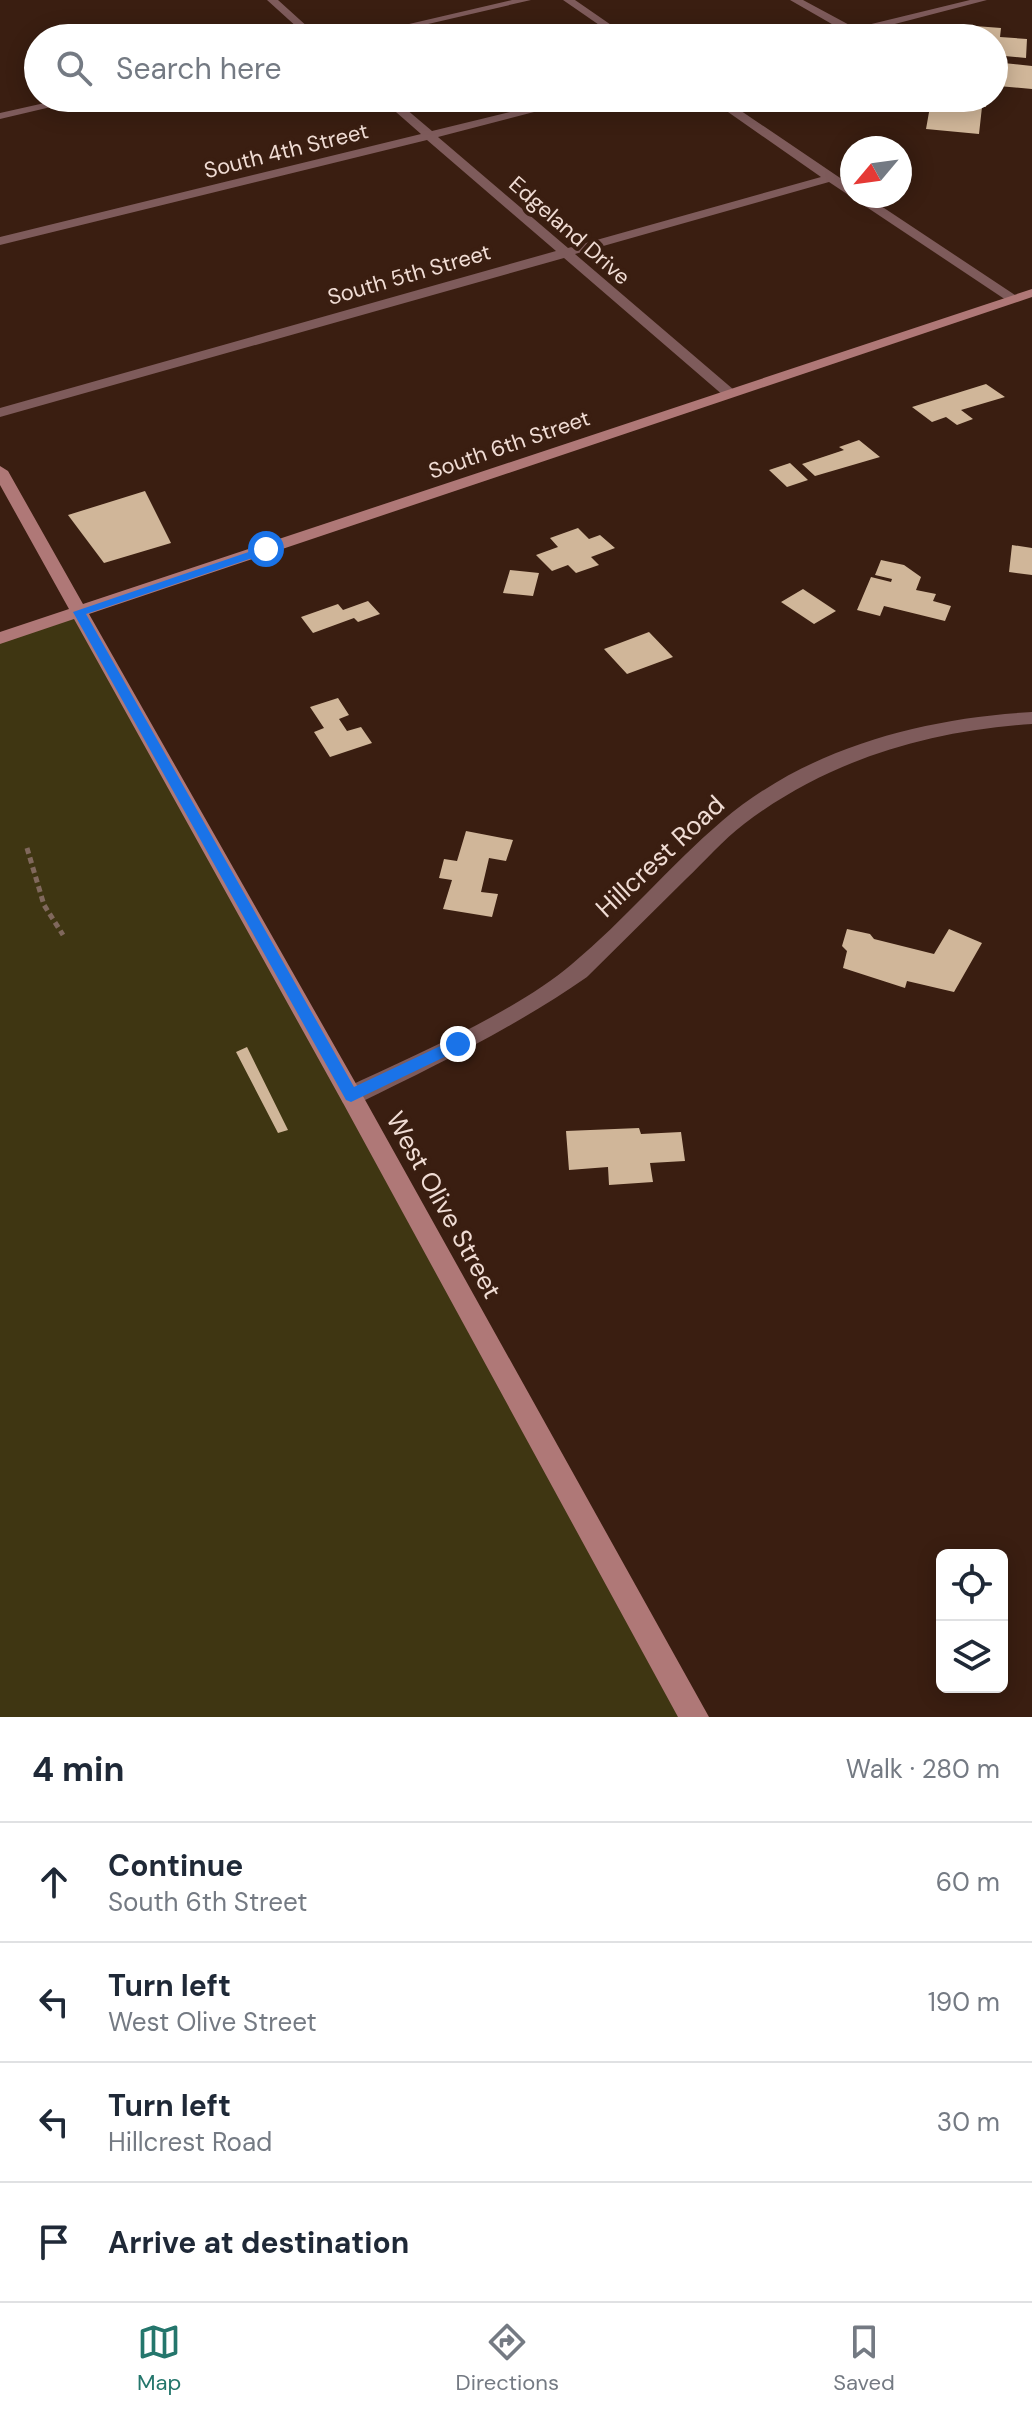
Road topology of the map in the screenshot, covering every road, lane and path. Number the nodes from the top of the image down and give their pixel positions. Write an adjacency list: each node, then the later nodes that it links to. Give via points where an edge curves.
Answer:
1 (272, 0): 6 (street)
2 (526, 0): 7 (street)
3 (568, 0): 8 (street)
4 (795, 0): 9 (street)
5 (982, 0): 10 (street)
6 (299, 24)
7 (417, 24)
8 (604, 24)
9 (839, 24)
10 (886, 24)
11 (24, 111): 15 (street)
12 (403, 112): 16 (street, Edgeland Drive)
13 (524, 112): 16 (street, South 4th Street)
14 (734, 112): 17 (street)
15 (0, 116)
16 (430, 135): 20 (street, South 4th Street); 21 (street, Edgeland Drive)
17 (830, 178): 18 (street); 21 (street, South 5th Street)
18 (840, 184)
19 (876, 208): 23 (street)
20 (0, 241)
21 (565, 253): 24 (street, Edgeland Drive); 25 (street, South 5th Street)
22 (1032, 293): 23 (main road, South 6th Street)
23 (1014, 299): 24 (main road, South 6th Street)
24 (729, 393): 27 (main road, South 6th Street)
25 (0, 413)
26 (0, 471): 27 (main road, West Olive Street)
27 (79, 612): 28 (main road, South 6th Street); 32 (main road, West Olive Street)
28 (0, 638)
29 (1032, 718): 32 (street, Hillcrest Road, via 911,736 829,764 776,793 736,820 552,991)
30 (27, 848): 31 (path, via 41,899)
31 (63, 935)
32 (351, 1096): 33 (main road, West Olive Street)
33 (694, 1717)

